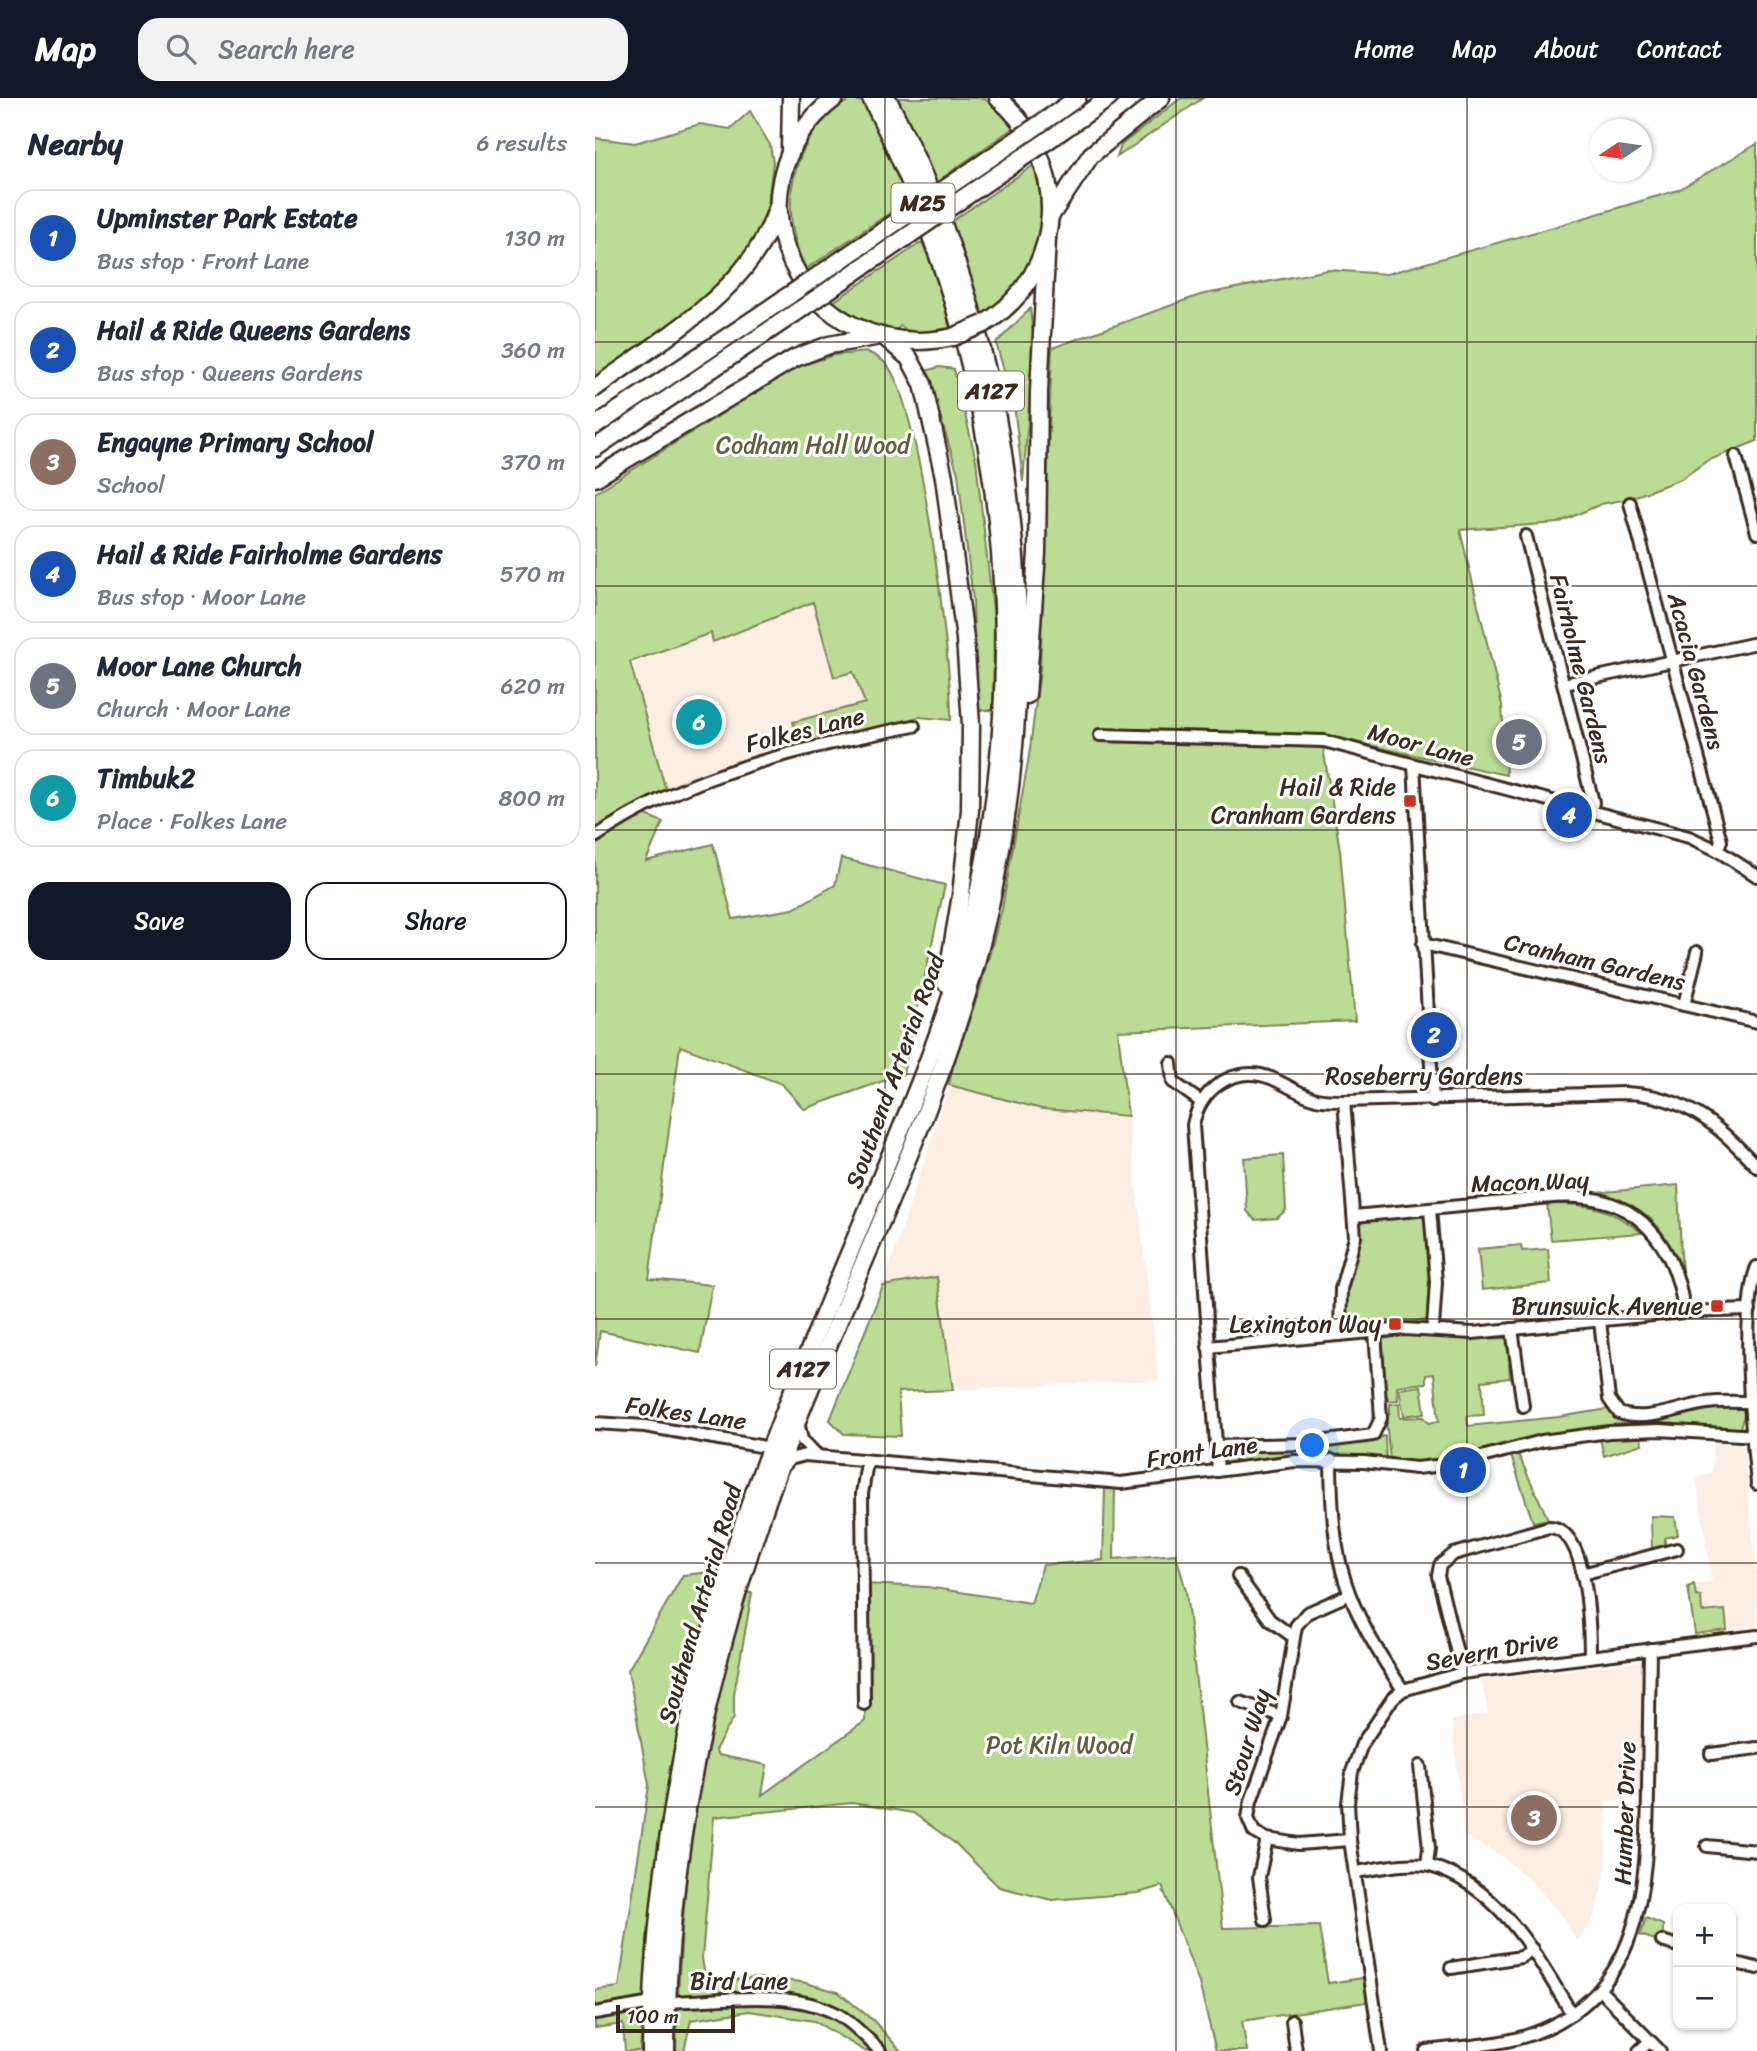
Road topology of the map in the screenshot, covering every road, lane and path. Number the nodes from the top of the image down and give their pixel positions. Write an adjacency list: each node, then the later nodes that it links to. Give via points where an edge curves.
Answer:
1 (791, 98): 9 (highway)
2 (835, 98): 9 (highway, via 807,126)
3 (871, 98): 38 (highway, Southend Arterial Road / A127, via 920,204 961,327 985,429 1003,583 1003,700 992,816 960,967)
4 (887, 98): 34 (highway, Southend Arterial Road / A127, via 933,199 972,312 999,427 1013,531 1019,634 1015,740 999,858)
5 (997, 98): 11 (highway, via 1037,145)
6 (1077, 98): 15 (highway, M25, bridge)
7 (1109, 98): 16 (highway, M25, bridge)
8 (1161, 98): 11 (highway, via 1091,155)
9 (790, 153): 10 (highway)
10 (779, 202): 13 (highway, via 784,243 805,287 834,315); 14 (highway, via 764,243 727,289)
11 (1051, 215): 12 (highway)
12 (1047, 240): 13 (highway, bridge, via 1024,289 1006,310 984,324 953,337 921,342); 34 (highway, via 1030,668 1014,820 997,898)
13 (883, 339): 18 (highway, via 829,345 795,358); 38 (highway, via 909,358 918,371 937,441 963,626 971,724 970,810 961,895 947,977)
14 (595, 388)
15 (595, 426)
16 (595, 448)
17 (1736, 456): 20 (street)
18 (595, 478)
19 (1630, 503): 23 (street, Acacia Gardens)
20 (1757, 533)
21 (1526, 536): 24 (street, Fairholme Gardens)
22 (1757, 643): 23 (street)
23 (1671, 661): 24 (street); 30 (street, Acacia Gardens, via 1721,841)
24 (1564, 684): 28 (street, Fairholme Gardens, via 1593,802)
25 (914, 726): 29 (street, Folkes Lane, via 757,762 620,820)
26 (1100, 735): 27 (street, Moor Lane, via 1324,741)
27 (1413, 765): 28 (street, Moor Lane); 32 (street)
28 (1591, 812): 30 (street, Moor Lane, via 1689,837)
29 (595, 838)
30 (1717, 850): 31 (street, Moor Lane)
31 (1757, 876)
32 (1423, 944): 35 (street, Cranham Gardens); 40 (street)
33 (1697, 952): 35 (street)
34 (973, 971): 56 (highway, Southend Arterial Road / A127, via 935,1086)
35 (1684, 1005): 36 (street, Cranham Gardens)
36 (1757, 1022)
37 (1171, 1063): 41 (street, via 1173,1082)
38 (921, 1080): 60 (highway, Southend Arterial Road / A127)
39 (1344, 1101): 40 (street, Roseberry Gardens); 41 (street, Roseberry Gardens, via 1315,1099 1269,1077 1248,1074 1221,1082); 44 (street)
40 (1433, 1101): 42 (street, Roseberry Gardens, via 1625,1093 1663,1097 1712,1121)
41 (1201, 1102): 53 (street, via 1193,1125)
42 (1757, 1167)
43 (1430, 1209): 44 (street, Macon Way); 47 (street, Macon Way, via 1576,1197 1604,1201 1643,1221 1664,1247 1677,1278); 49 (street, via 1436,1282)
44 (1354, 1216): 52 (street, via 1352,1251 1339,1302)
45 (1757, 1267): 46 (street, via 1750,1286)
46 (1750, 1310): 47 (street); 54 (street)
47 (1683, 1312): 48 (street)
48 (1600, 1321): 50 (street); 54 (street, via 1609,1399 1619,1413 1635,1416 1706,1403)
49 (1433, 1328): 50 (street, via 1473,1333); 51 (street)
50 (1513, 1329): 55 (street)
51 (1375, 1332): 52 (street); 59 (street, via 1381,1418 1373,1435 1303,1444)
52 (1340, 1335): 53 (street)
53 (1208, 1347): 59 (street)
54 (1751, 1402): 58 (street)
55 (1523, 1406)
56 (798, 1418): 61 (street, via 802,1440); 65 (highway, Southend Arterial Road / A127)
57 (595, 1423): 60 (street, Folkes Lane, via 645,1426)
58 (1754, 1436): 62 (street, Front Lane, via 1609,1432 1416,1468); 66 (street)
59 (1217, 1446): 64 (street)
60 (771, 1448): 97 (highway, Southend Arterial Road / A127, via 728,1573 688,1723 670,1826)
61 (818, 1456): 63 (street, Front Lane); 65 (street, Front Lane, via 790,1459)
62 (1331, 1460): 64 (street, Front Lane); 70 (street, via 1334,1545)
63 (867, 1462): 64 (street, Front Lane, via 1121,1483); 78 (street, via 862,1493)
64 (1218, 1471)
65 (775, 1479): 97 (highway, Southend Arterial Road / A127, via 727,1629 689,1794)
66 (1757, 1484)
67 (1677, 1549): 68 (street)
68 (1582, 1574): 74 (street); 75 (street, via 1572,1541 1556,1527 1448,1556 1438,1576)
69 (1238, 1576): 71 (street, via 1270,1620)
70 (1347, 1595): 71 (street, via 1307,1613); 76 (street)
71 (1292, 1636): 79 (street, Stour Way)
72 (1757, 1636): 73 (street, Severn Drive)
73 (1650, 1649): 74 (street, Severn Drive); 96 (street, Humber Drive, via 1645,1882 1632,1934)
74 (1590, 1655): 75 (street, Severn Drive)
75 (1462, 1673): 76 (street, Severn Drive)
76 (1403, 1690): 84 (street, Severn Drive, via 1372,1725 1356,1757 1349,1785)
77 (1240, 1702): 79 (street)
78 (864, 1704)
79 (1281, 1716): 83 (street, Stour Way, via 1248,1811 1254,1832)
80 (1757, 1748): 81 (street)
81 (1711, 1754)
82 (1420, 1766): 87 (street)
83 (1267, 1839): 84 (street, via 1299,1844); 89 (street, via 1259,1877)
84 (1350, 1840): 88 (street, Severn Drive)
85 (1707, 1846): 86 (street)
86 (1757, 1851)
87 (1427, 1865): 88 (street); 92 (street, via 1482,1895)
88 (1355, 1871): 107 (street, Severn Drive)
89 (1265, 1920)
90 (1662, 1941): 91 (street)
91 (1673, 1944)
92 (1532, 1949): 94 (street, via 1521,1957); 99 (street)
93 (1736, 1963): 95 (street)
94 (1451, 1968)
95 (1757, 1968)
96 (1600, 1990): 99 (street, Humber Drive); 101 (street)
97 (659, 2003): 98 (street, Bird Lane); 103 (highway, Southend Arterial Road / A127); 104 (highway, Southend Arterial Road / A127); 105 (street, Bird Lane, via 800,2002 839,2015)
98 (595, 2013)
99 (1572, 2014): 102 (street, Humber Drive, via 1531,2034)
100 (1292, 2021): 106 (street)
101 (1649, 2042): 109 (street); 110 (street)
102 (1470, 2048): 108 (street, Humber Drive)
103 (651, 2051)
104 (666, 2051)
105 (880, 2051)
106 (1296, 2051)
107 (1381, 2051)
108 (1426, 2051)
109 (1639, 2051)
110 (1660, 2051)

